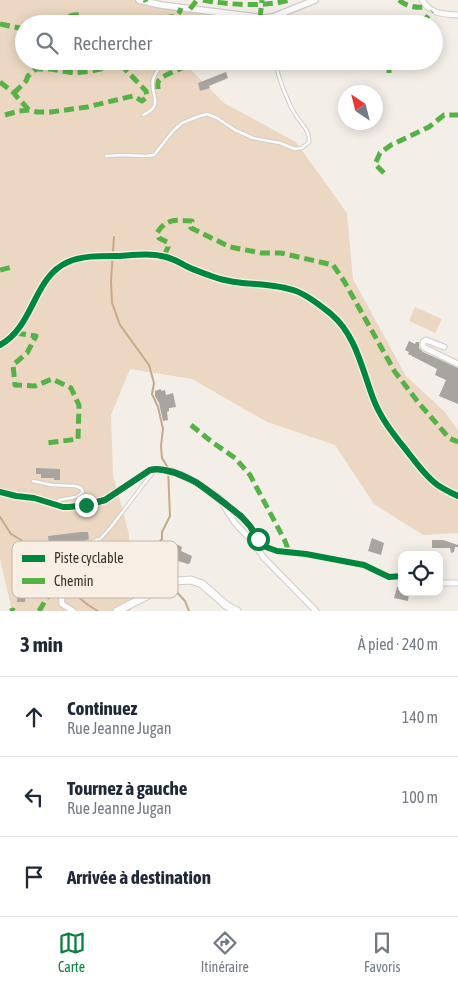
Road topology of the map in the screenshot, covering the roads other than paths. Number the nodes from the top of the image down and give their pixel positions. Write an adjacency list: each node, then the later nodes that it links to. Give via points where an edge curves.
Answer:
1 (139, 0): 4 (street)
2 (315, 0): 5 (street)
3 (422, 0): 6 (street, via 432,11)
4 (244, 15)
5 (278, 15)
6 (458, 15)
7 (158, 70): 9 (lane, via 153,80 156,102 151,111)
8 (277, 70): 10 (lane, via 288,100 309,136 309,142 302,148 254,138 207,114 182,123 154,155)
9 (143, 115)
10 (106, 156)
11 (0, 345): 17 (main road, via 24,322 54,270 76,259 164,256 224,281 296,291 332,315 343,328 353,344 384,422 427,476 436,485)
12 (444, 347): 13 (street, via 426,340 423,342 423,346)
13 (458, 364)
14 (160, 469): 18 (street, via 196,482); 19 (street, via 150,470 105,500 63,508); 20 (lane, via 146,481 111,528)
15 (33, 481): 19 (lane, via 81,488 83,492 76,497 59,500)
16 (2, 492): 19 (street)
17 (458, 496)
18 (221, 500): 21 (street, via 241,516 266,547 364,565 389,577); 30 (street, via 234,524)
19 (55, 506)
20 (94, 541)
21 (398, 576)
22 (178, 581): 29 (main road, via 191,580 202,584)
23 (443, 583): 24 (street)
24 (458, 583)
25 (61, 598): 27 (street, via 62,604)
26 (143, 598): 28 (main road)
27 (73, 611)
28 (117, 611)
29 (237, 611)
30 (316, 611)

